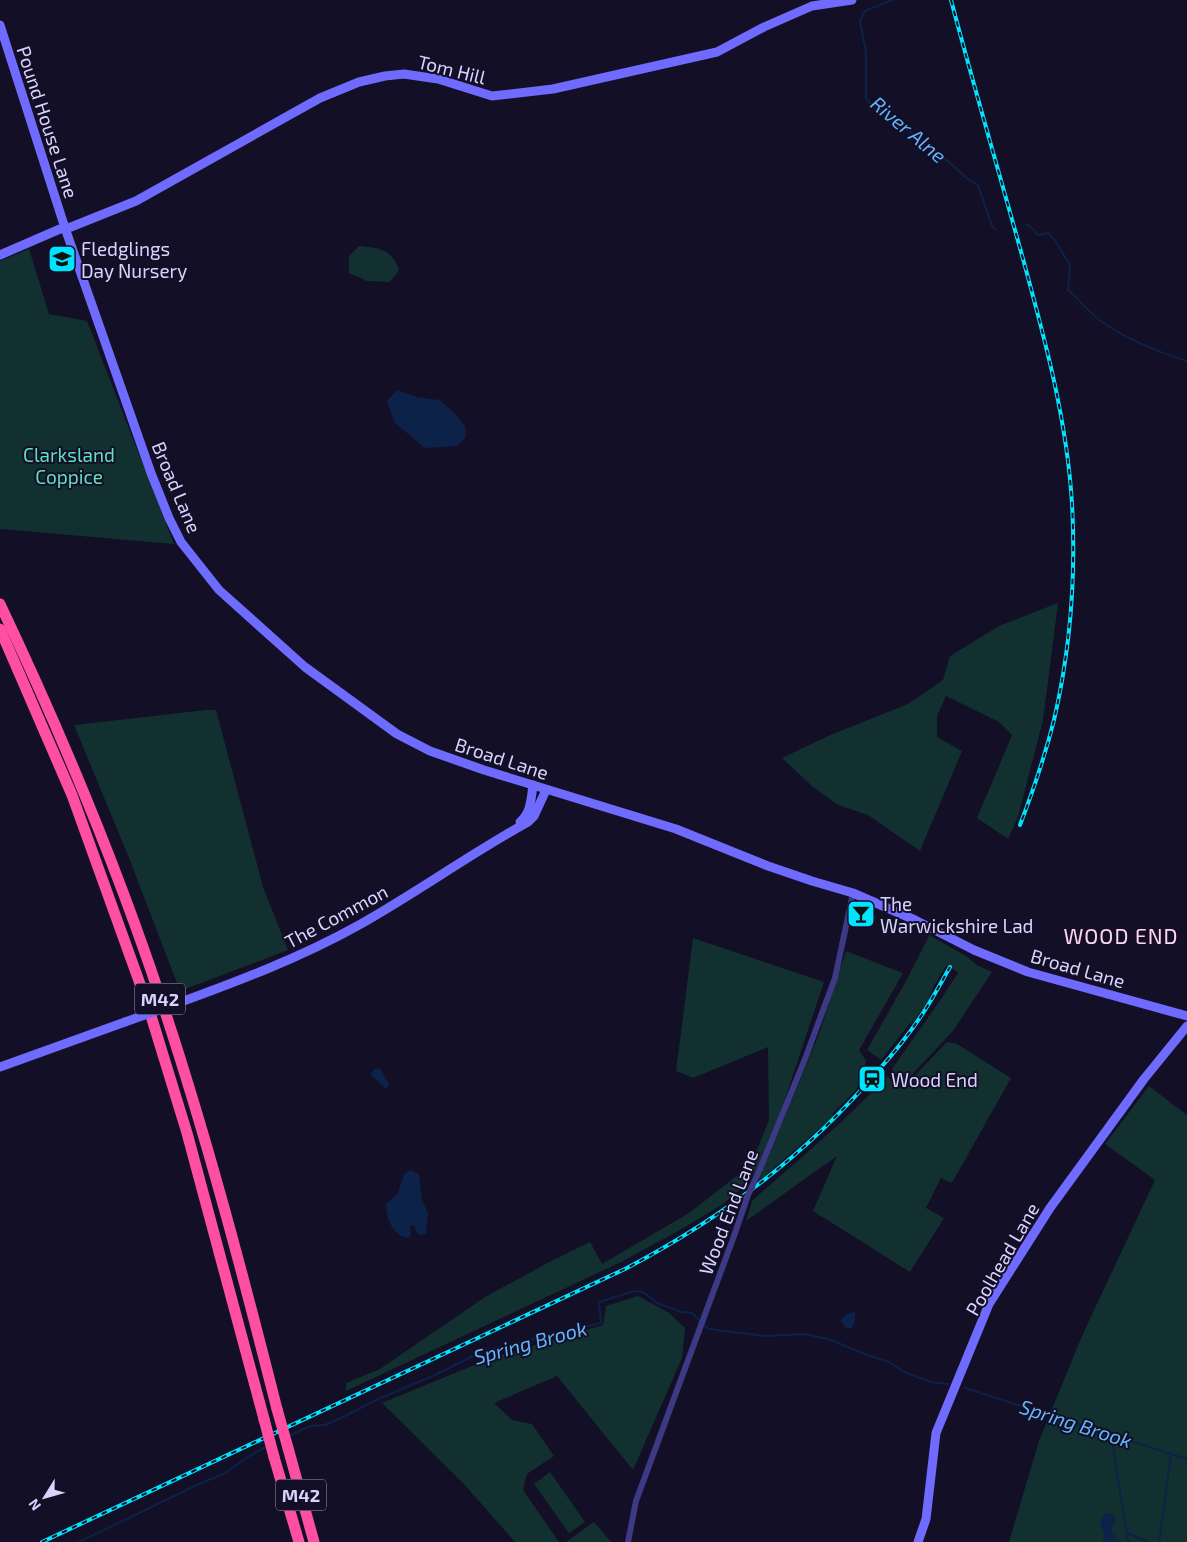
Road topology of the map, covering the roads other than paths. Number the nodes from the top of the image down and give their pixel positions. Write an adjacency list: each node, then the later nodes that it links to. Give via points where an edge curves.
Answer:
1 (852, 0): 3 (main road, Tom Hill, via 812,6 717,52 553,89 492,96 438,79 404,74 359,82 320,98 136,201)
2 (0, 25): 3 (main road, Pound House Lane)
3 (65, 228): 4 (main road, Tom Hill); 7 (main road, Broad Lane, via 169,518 182,542 219,590 305,667 397,734 430,751)
4 (0, 255)
5 (0, 604): 15 (highway, M42, bridge, via 81,786 160,997 229,1226)
6 (0, 629): 14 (highway, M42, bridge, via 72,795 148,1006 187,1133)
7 (532, 785): 8 (main road, Broad Lane); 9 (main road, The Common, via 530,810)
8 (546, 790): 9 (main road, The Common, via 534,816); 10 (main road, Broad Lane, via 676,830 768,866)
9 (504, 835): 13 (main road, The Common, bridge, via 358,926 312,949 261,972)
10 (853, 893): 11 (main road, Broad Lane, via 1028,972); 16 (street, Wood End Lane, bridge, via 835,978 748,1195 636,1501)
11 (1187, 1016)
12 (1187, 1026): 17 (main road, Poolhead Lane, via 1050,1208 990,1304 936,1433 926,1519)
13 (0, 1067)
14 (299, 1542)
15 (314, 1542)
16 (628, 1542)
17 (918, 1542)

